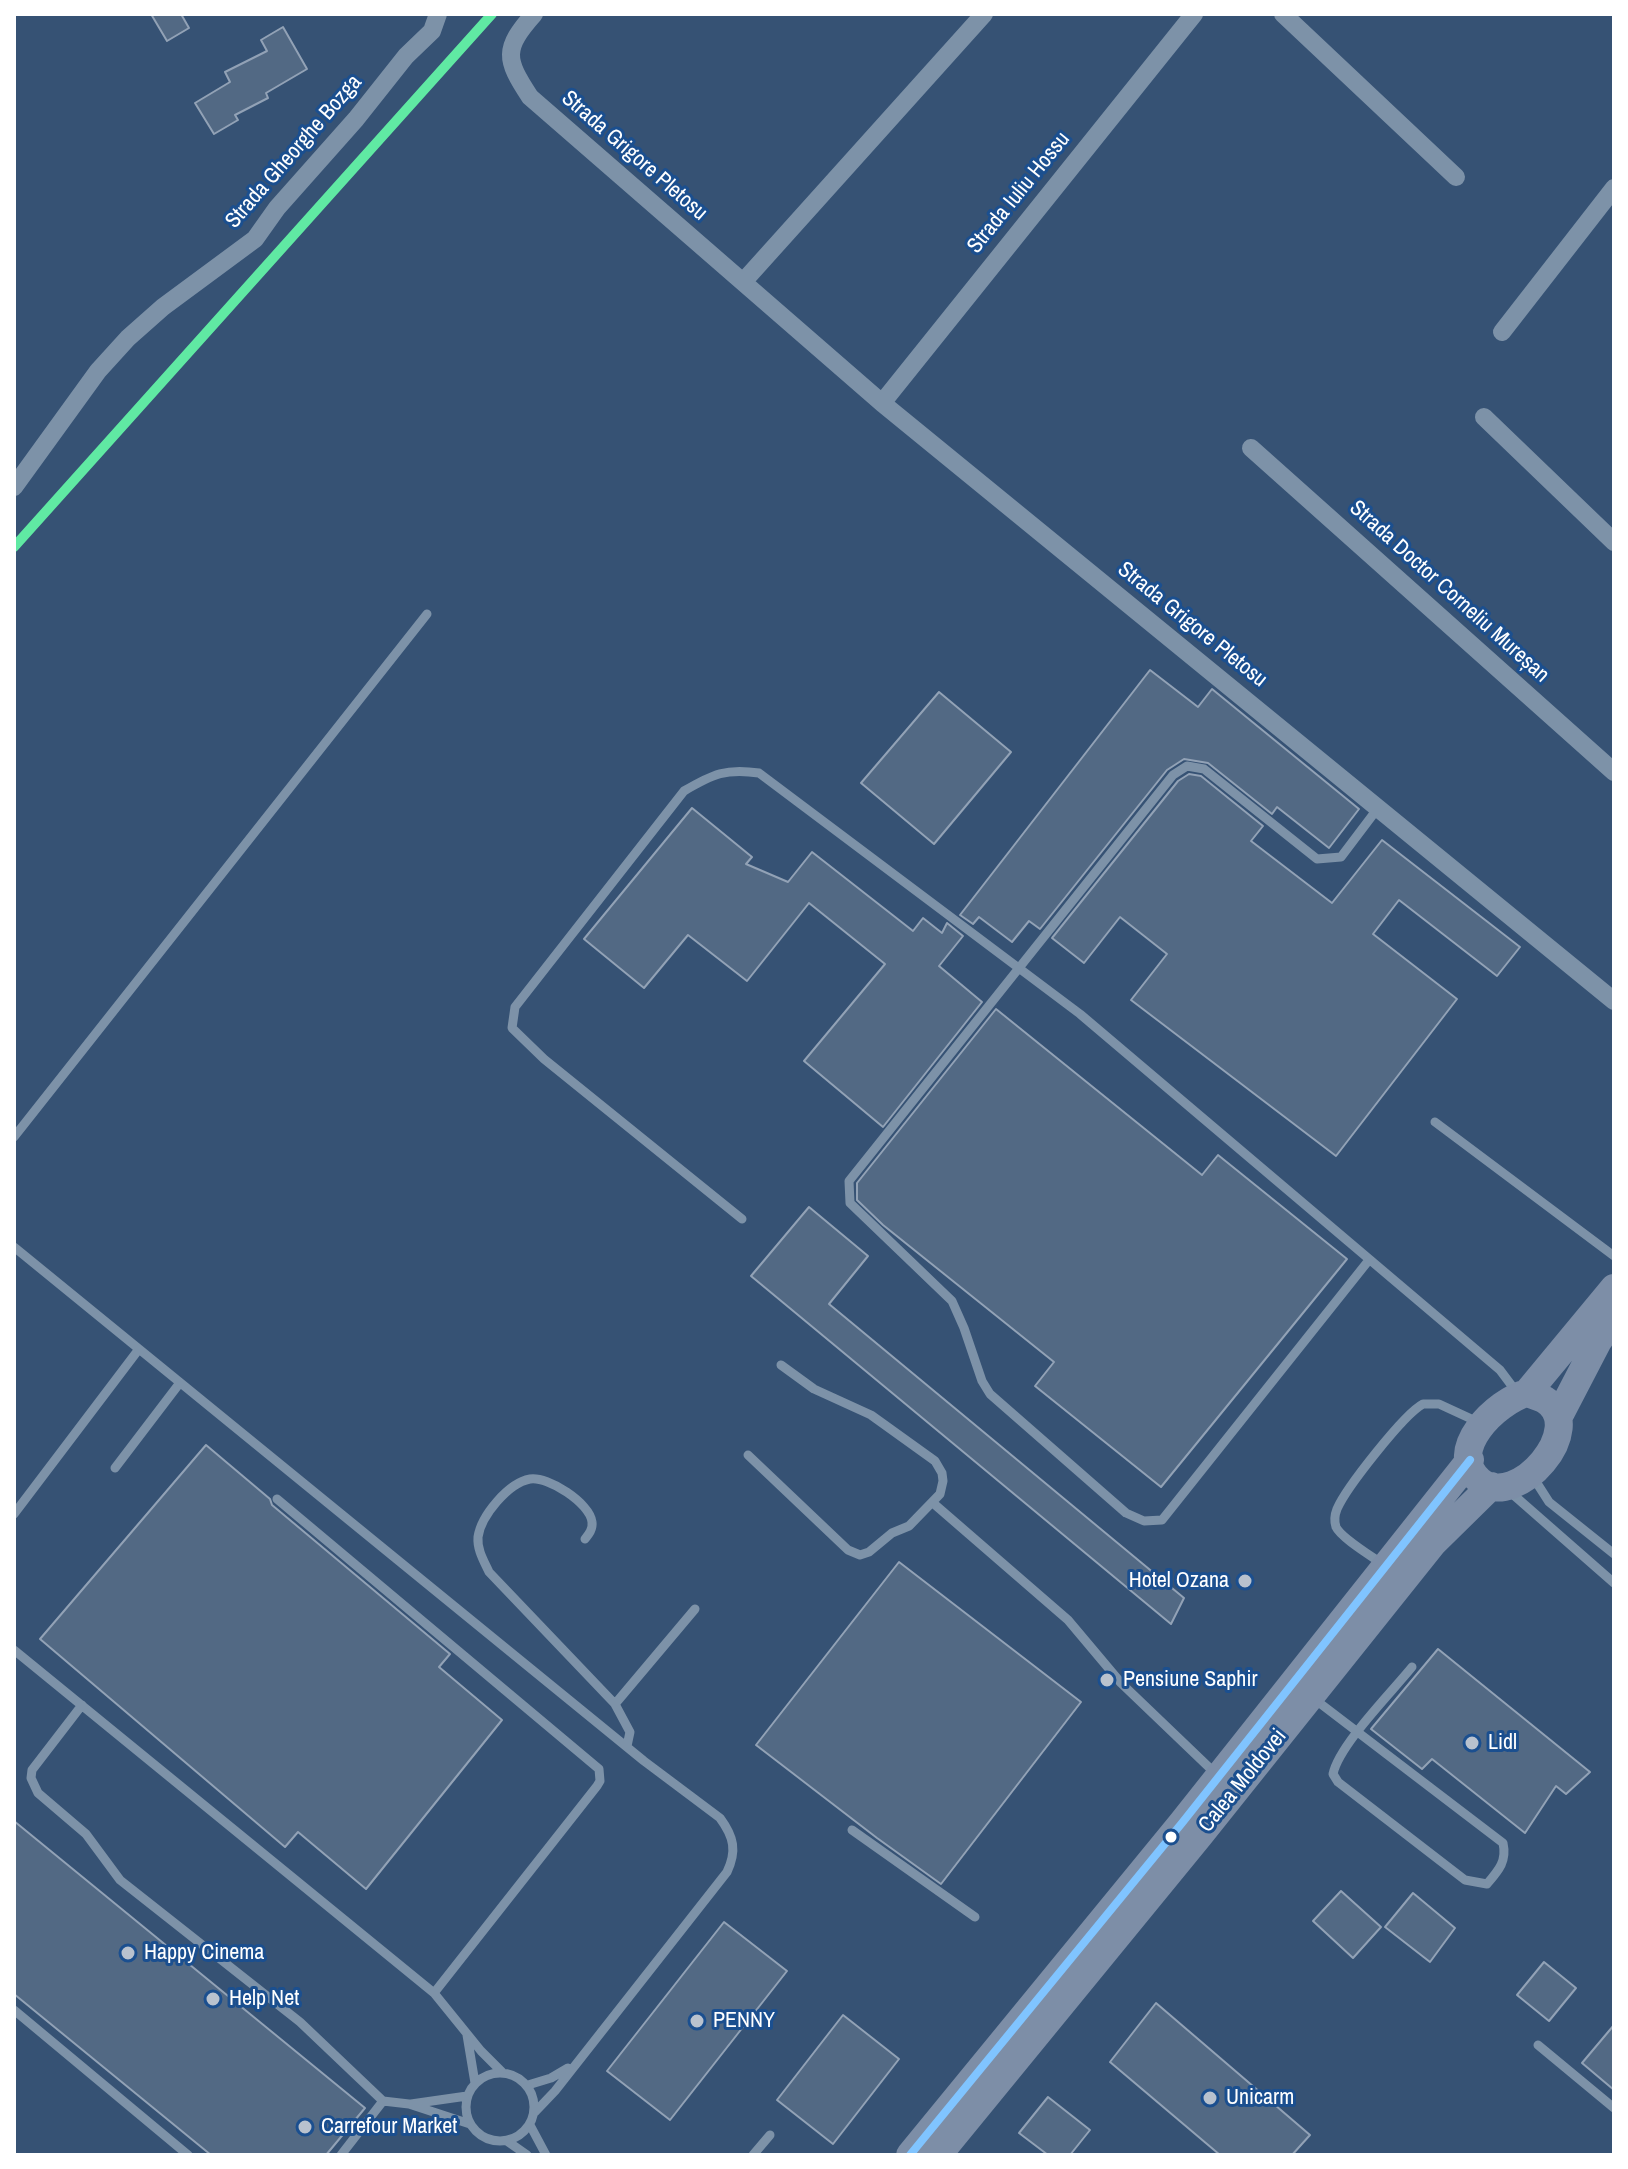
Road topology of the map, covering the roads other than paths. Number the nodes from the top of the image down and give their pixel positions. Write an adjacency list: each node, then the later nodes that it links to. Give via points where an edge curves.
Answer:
1 (438, 14): 13 (street, Strada Gheorghe Bozga, via 432,31 255,239 163,307 98,371)
2 (534, 14): 8 (street, Strada Grigore Pletosu, via 512,42 510,55 530,97)
3 (984, 14): 8 (street)
4 (1194, 14): 10 (street, Strada Iuliu Hossu)
5 (1283, 14): 6 (street)
6 (1456, 177)
7 (1614, 188): 9 (street)
8 (743, 282): 10 (street, Strada Grigore Pletosu)
9 (1502, 332)
10 (882, 403): 17 (street, Strada Grigore Pletosu)
11 (1484, 417): 14 (street)
12 (1251, 448): 16 (street, Strada Doctor Corneliu Mureșan)
13 (14, 487)
14 (1614, 542)
15 (427, 614): 21 (lane)
16 (1614, 772)
17 (1378, 808): 18 (lane, via 1341,857 1317,859 1204,769 1187,766 1173,775); 19 (street, Strada Grigore Pletosu)
18 (1018, 967): 22 (lane, via 759,773 711,775 684,791 515,1007 512,1028); 25 (lane); 25 (lane, via 849,1181 850,1203 952,1301 990,1394 1126,1513 1144,1521 1162,1520)
19 (1614, 1001)
20 (1435, 1122): 24 (lane)
21 (14, 1137)
22 (742, 1219)
23 (14, 1247): 28 (lane)
24 (1614, 1256)
25 (1369, 1260): 31 (lane)
26 (1614, 1288): 31 (main road)
27 (1614, 1319): 32 (main road)
28 (139, 1349): 30 (lane); 41 (lane)
29 (781, 1365): 40 (lane, via 814,1389 871,1415 935,1461 943,1481)
30 (179, 1384): 36 (lane); 53 (lane)
31 (1523, 1394): 32 (main road, via 1544,1400); 33 (main road)
32 (1558, 1418): 37 (main road, via 1550,1453)
33 (1481, 1424): 35 (main road, via 1469,1449); 44 (lane, via 1439,1404 1423,1404 1403,1419 1348,1491 1337,1509 1337,1530)
34 (748, 1455): 40 (lane, via 848,1550 860,1555 909,1526)
35 (1470, 1460): 38 (main road, via 1480,1481); 44 (main road, Calea Moldovei)
36 (115, 1468)
37 (1531, 1475): 38 (main road); 43 (lane, via 1549,1502)
38 (1498, 1486): 45 (lane); 49 (main road, Calea Moldovei, via 1433,1543)
39 (277, 1499): 57 (lane, via 599,1769 597,1786)
40 (933, 1503): 54 (lane, via 1068,1620 1121,1683)
41 (14, 1514)
42 (585, 1539): 50 (lane, via 592,1520 582,1505 535,1479 503,1496 488,1515 478,1546 489,1572)
43 (1614, 1554)
44 (1385, 1566): 54 (main road, Calea Moldovei)
45 (1614, 1583)
46 (695, 1609): 50 (lane)
47 (14, 1650): 51 (lane)
48 (1412, 1667): 52 (lane)
49 (1310, 1696): 52 (lane); 80 (main road, Calea Moldovei)
50 (615, 1704): 53 (lane, via 630,1732)
51 (82, 1705): 57 (lane); 66 (lane, via 32,1770 38,1793 86,1834 120,1880 300,2022)
52 (1358, 1733): 52 (lane, via 1503,1843 1500,1868 1487,1884 1465,1880 1338,1782 1333,1774 1336,1761)
53 (627, 1746): 61 (lane, via 720,1818 734,1844 733,1859)
54 (1219, 1777): 79 (main road, Calea Moldovei)
55 (852, 1830): 56 (lane)
56 (975, 1917)
57 (434, 1993): 59 (lane)
58 (14, 2010): 74 (lane)
59 (466, 2032): 62 (lane); 63 (lane)
60 (1538, 2045): 68 (lane)
61 (575, 2065): 64 (lane); 69 (lane)
62 (502, 2072): 63 (lane); 64 (lane)
63 (475, 2083): 65 (lane)
64 (528, 2085): 69 (lane)
65 (467, 2096): 67 (lane); 70 (lane)
66 (383, 2101): 67 (lane); 75 (lane)
67 (409, 2104): 70 (lane)
68 (1614, 2108)
69 (535, 2112): 71 (lane)
70 (470, 2124): 73 (lane, via 493,2140)
71 (530, 2125): 73 (lane); 77 (lane)
72 (770, 2135): 78 (lane)
73 (507, 2141): 76 (lane)
74 (188, 2155)
75 (341, 2155)
76 (527, 2155)
77 (546, 2155)
78 (753, 2155)
79 (910, 2155)
80 (938, 2155)

